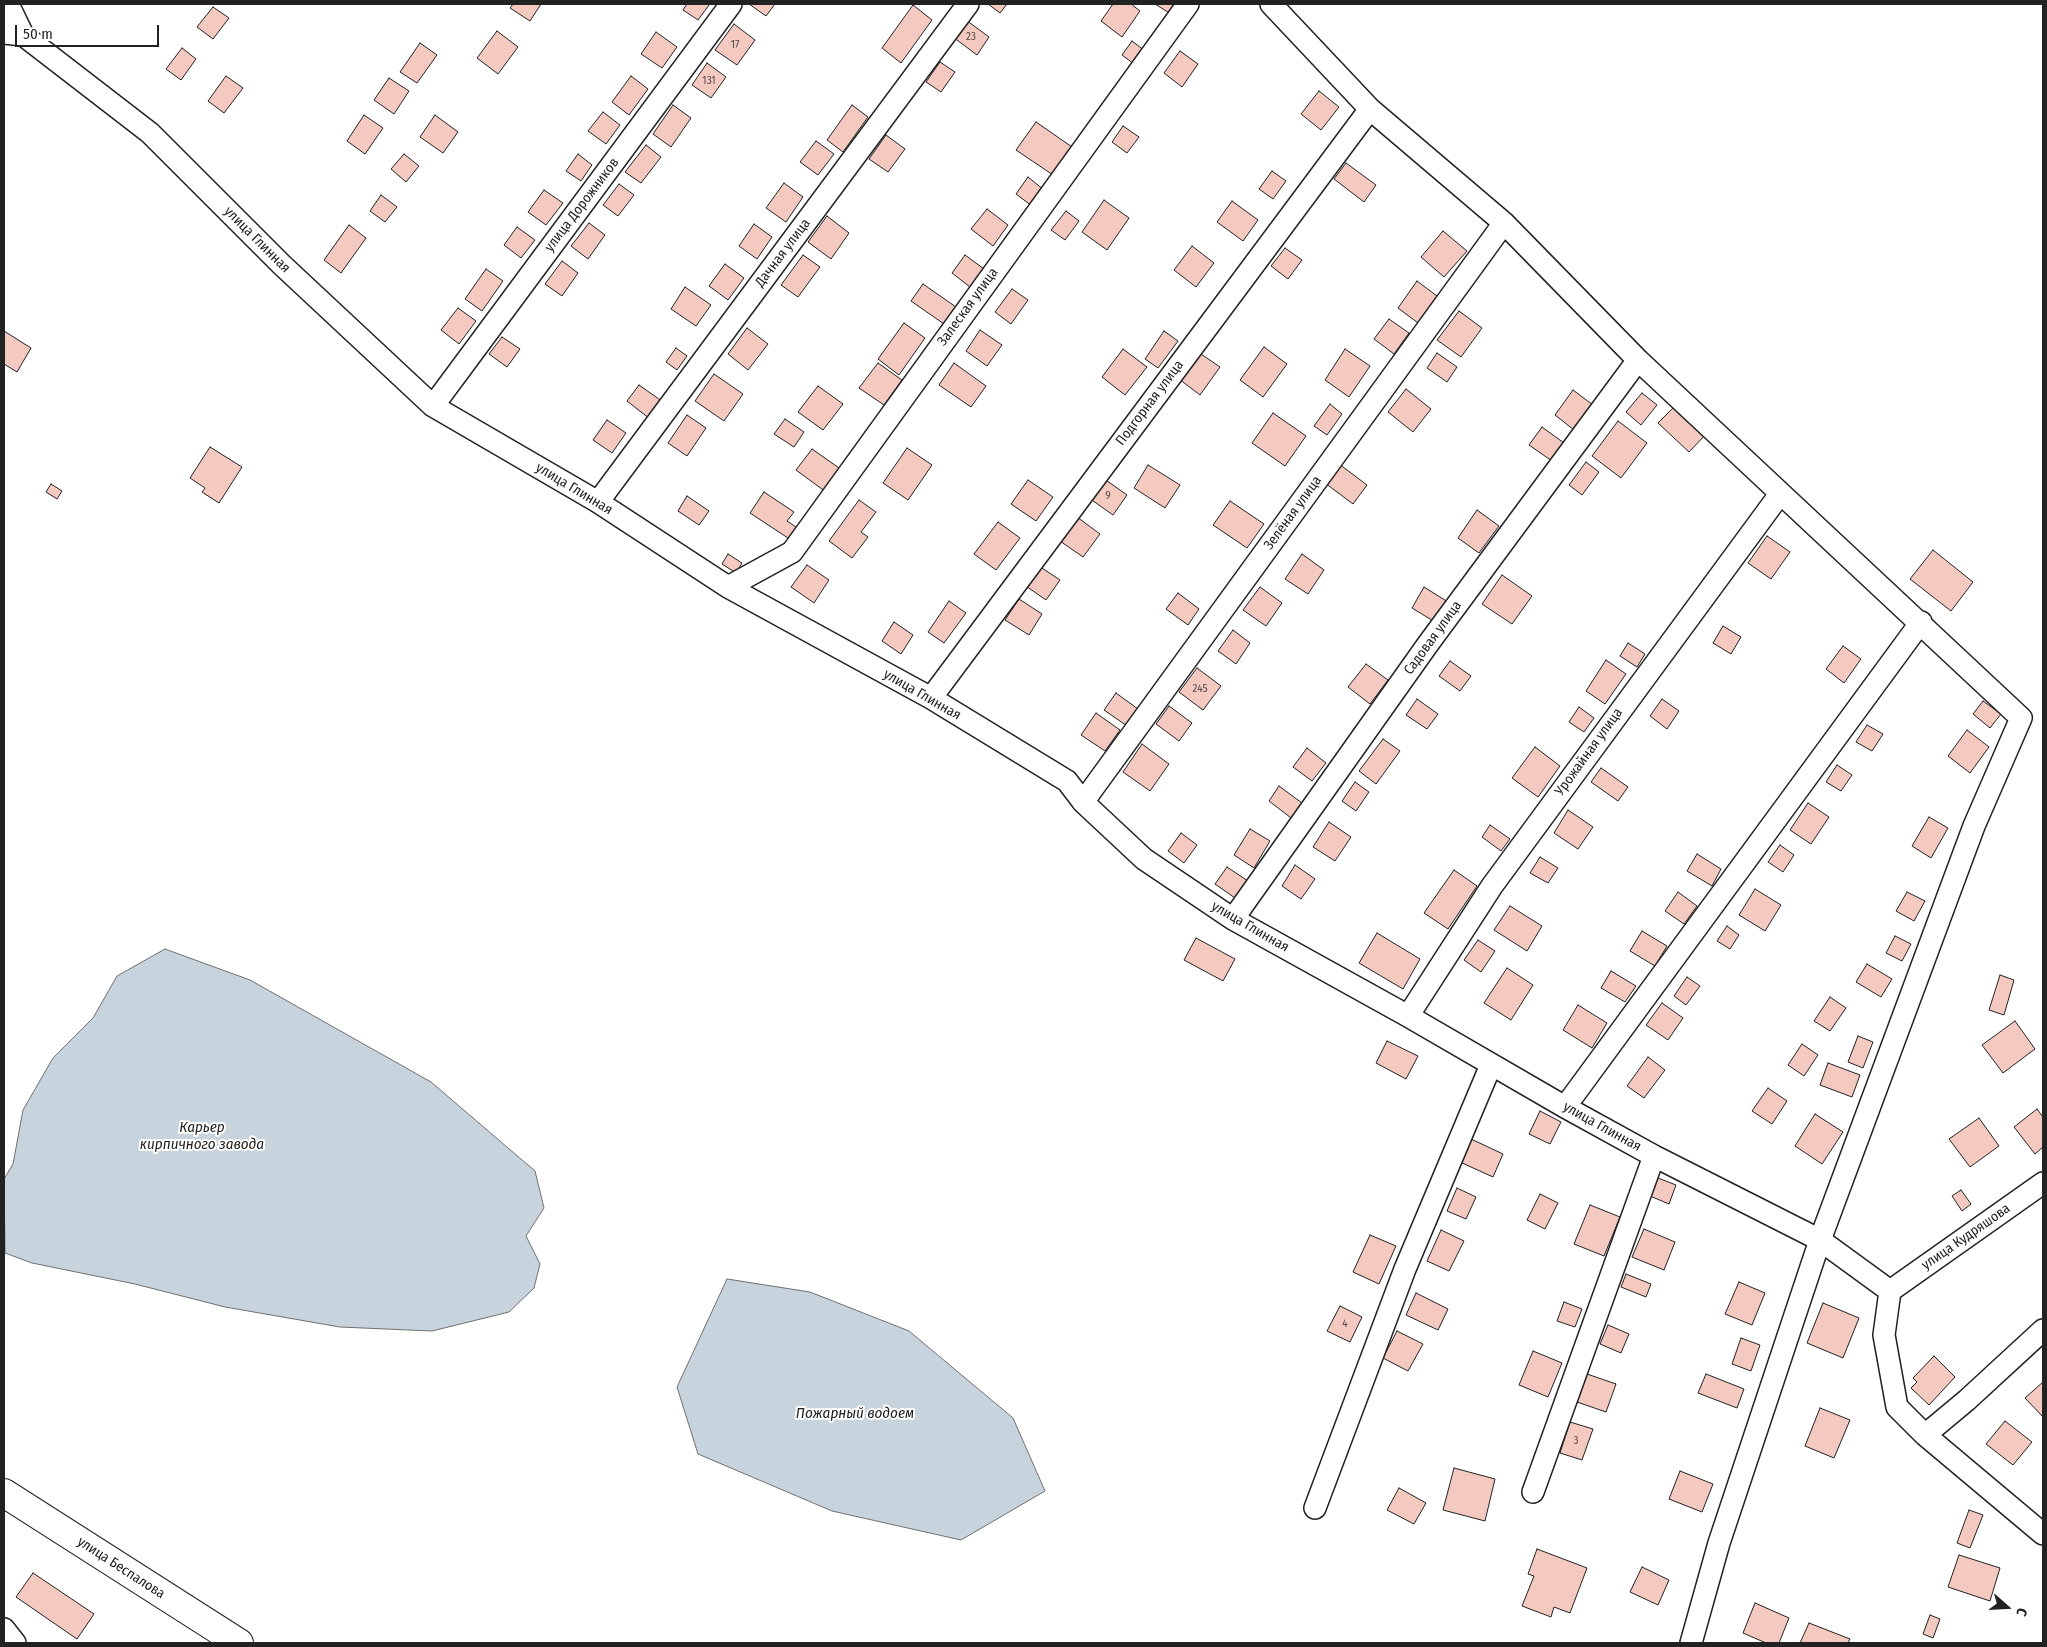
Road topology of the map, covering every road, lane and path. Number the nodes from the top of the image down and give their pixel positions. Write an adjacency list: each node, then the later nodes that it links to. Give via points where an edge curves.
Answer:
1 (8, 4): 6 (street)
2 (731, 4): 10 (street, улица Дорожников)
3 (968, 4): 12 (street, Дачная улица)
4 (1188, 4): 13 (street, Залеская улица, via 792,552)
5 (1271, 4): 7 (street)
6 (13, 34): 10 (street, улица Глинная, via 150,133 282,265)
7 (1370, 109): 8 (street); 15 (street, Подгорная улица)
8 (1504, 223): 9 (street); 16 (street, Зелёная улица)
9 (1638, 360): 11 (street); 17 (street, Садовая улица, via 1428,644)
10 (433, 406): 12 (street, улица Глинная)
11 (1780, 494): 14 (street); 18 (street, Урожайная улица, via 1492,886)
12 (598, 502): 13 (street, улица Глинная)
13 (728, 588): 15 (street, улица Глинная)
14 (1921, 622): 20 (street); 23 (street, via 2022,718 1974,826)
15 (931, 698): 16 (street, улица Глинная, via 1067,781)
16 (1083, 802): 17 (street, улица Глинная, via 1144,860)
17 (1233, 919): 18 (street, улица Глинная)
18 (1408, 1016): 19 (street, улица Глинная)
19 (1491, 1065): 20 (street, улица Глинная); 29 (street, via 1405,1269)
20 (1565, 1107): 21 (street, улица Глинная)
21 (1654, 1156): 23 (street, улица Глинная); 27 (street)
22 (2043, 1183): 24 (street, улица Кудряшова)
23 (1820, 1240): 24 (street, улица Глинная); 34 (street, via 1719,1543)
24 (1890, 1290): 26 (street, via 1884,1335 1897,1407)
25 (2043, 1330): 26 (street)
26 (1925, 1435): 30 (street)
27 (1533, 1492)
28 (4, 1493): 33 (main road, улица Беспалова)
29 (1315, 1508)
30 (2043, 1534)
31 (4, 1629): 32 (street)
32 (15, 1643)
33 (239, 1643)
34 (1691, 1643)

